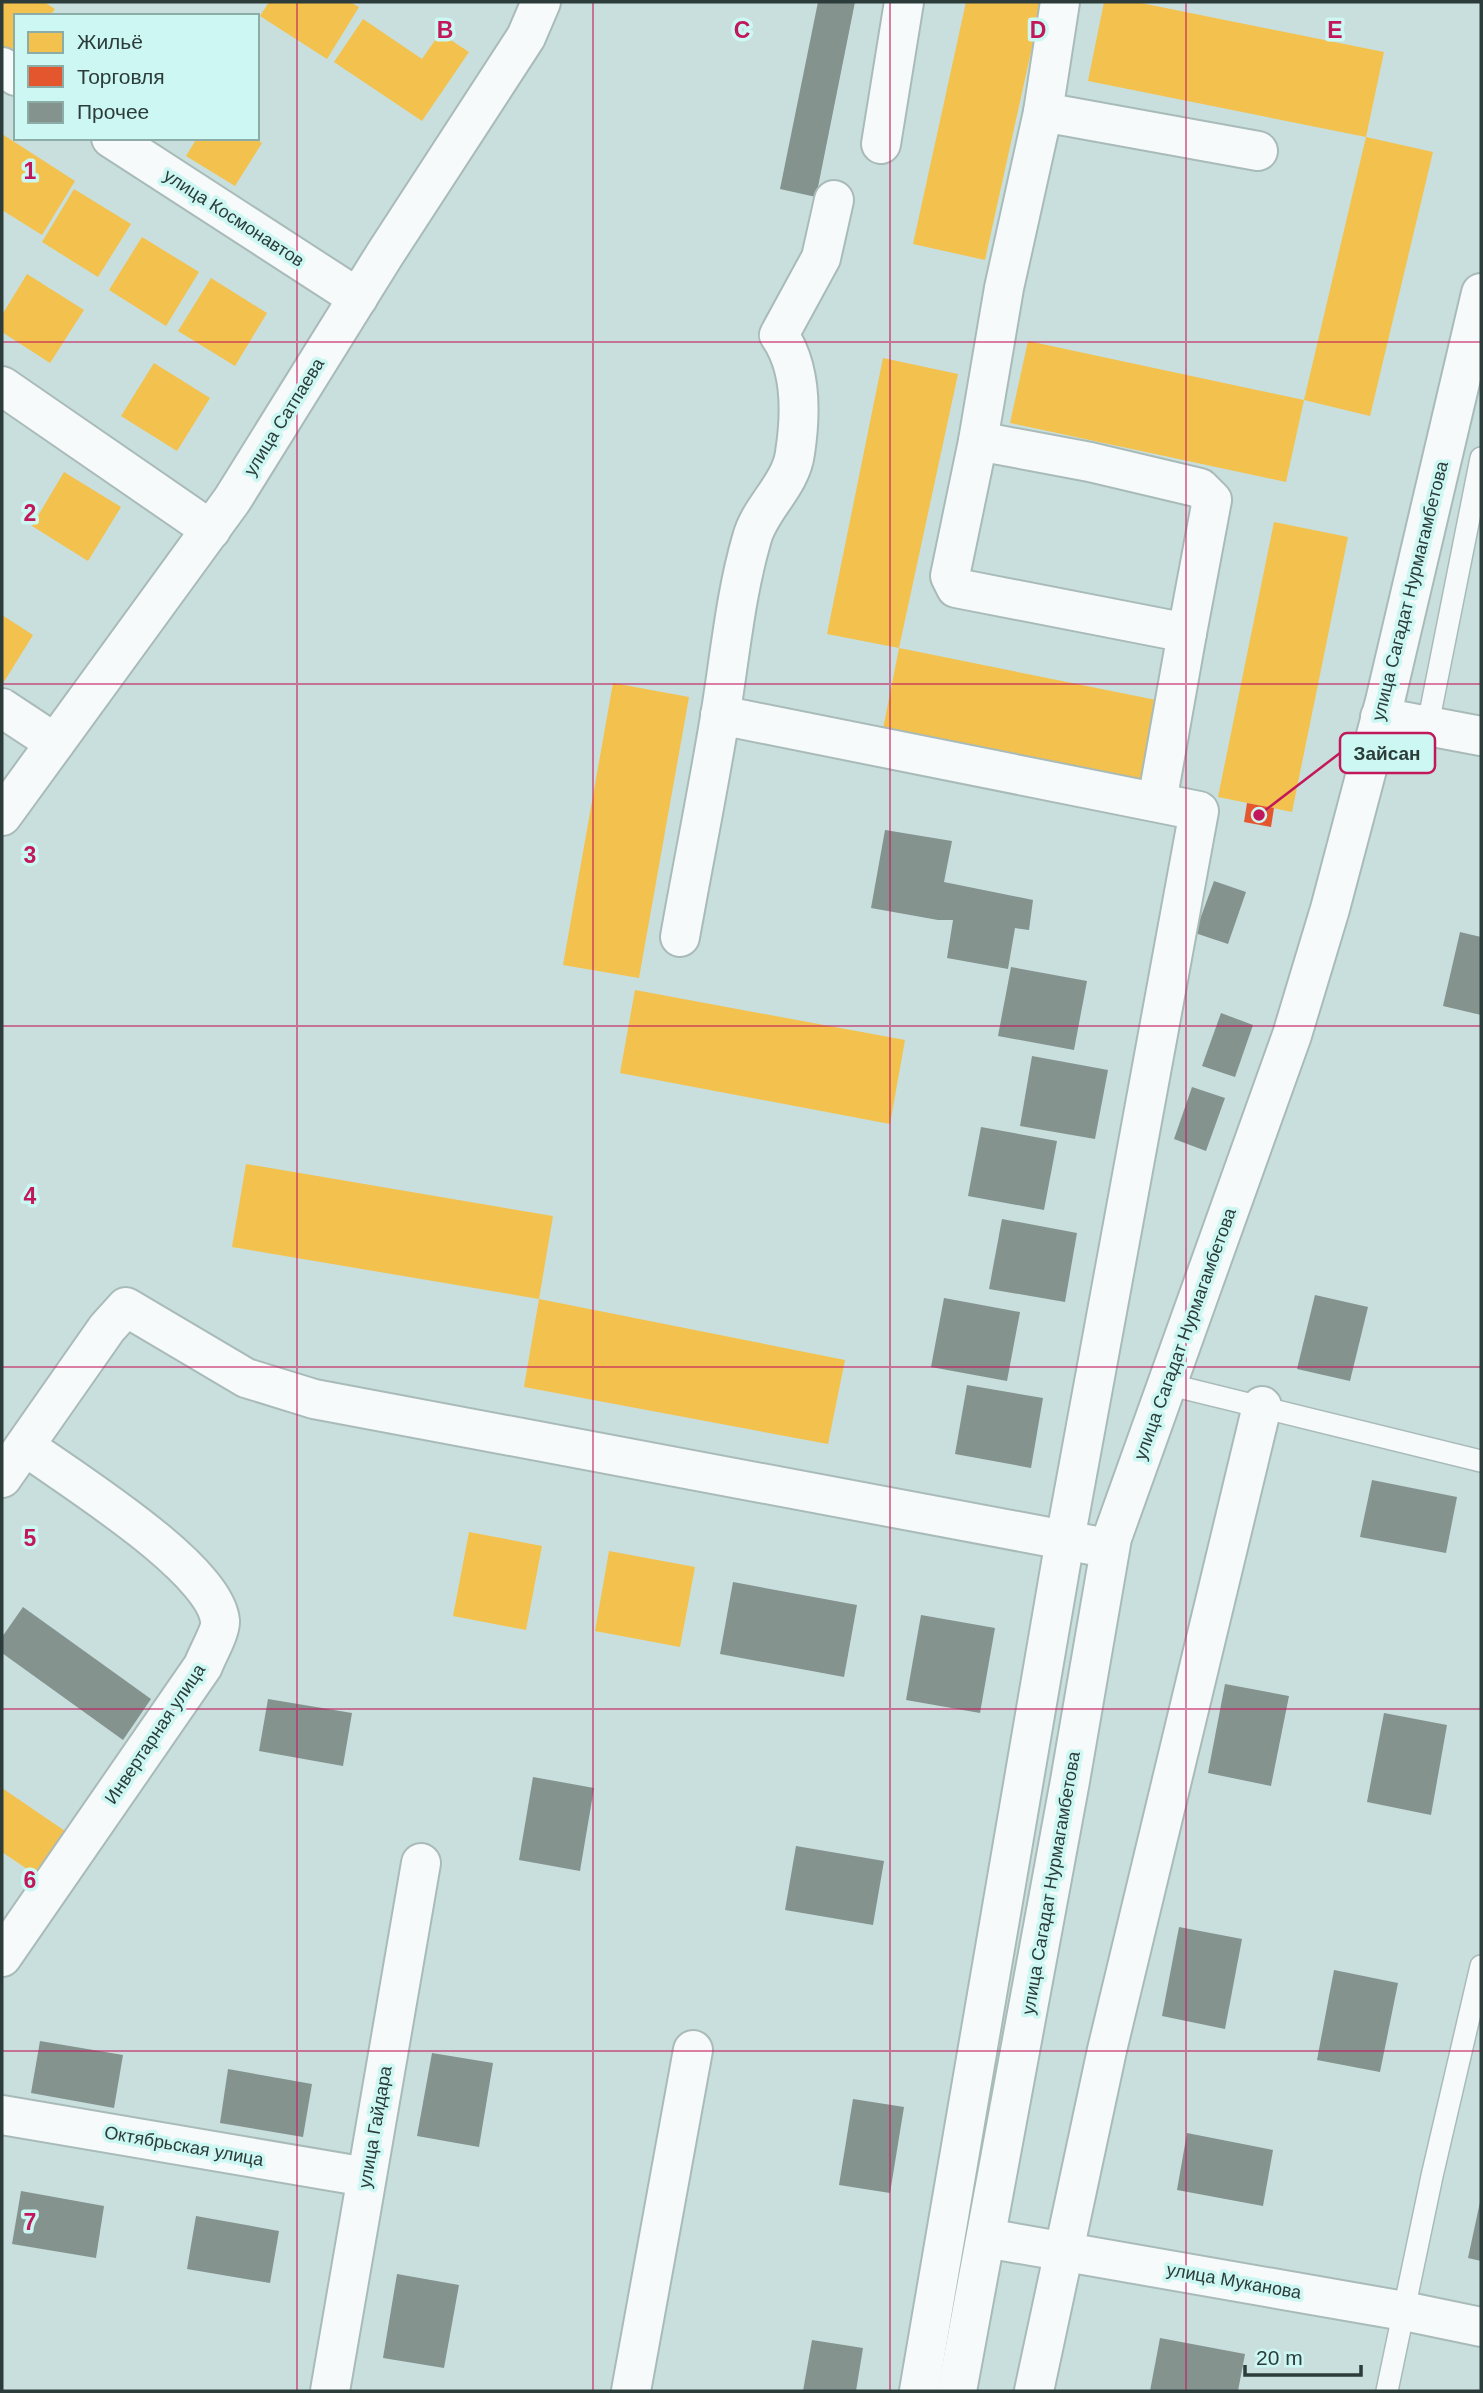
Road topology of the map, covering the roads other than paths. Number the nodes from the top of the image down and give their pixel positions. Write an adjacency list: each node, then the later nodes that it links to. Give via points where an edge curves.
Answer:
1 (541, 2): 10 (street, улица Сатпаева, via 526,37)
2 (904, 2): 6 (street)
3 (1060, 2): 4 (street)
4 (1043, 111): 7 (street); 12 (street, via 1004,288)
5 (114, 140): 10 (street, улица Космонавтов)
6 (881, 144)
7 (1258, 151)
8 (834, 200): 19 (street, via 821,258 779,334 790,350 798,390 795,456 752,535)
9 (1481, 293): 17 (street, улица Сагадат Нурмагамбетова)
10 (358, 298): 14 (street, улица Сатпаева)
11 (2, 386): 14 (street)
12 (978, 441): 15 (street, via 1200,488 1212,500); 15 (street, via 950,576 956,588)
13 (1481, 458): 18 (lane)
14 (211, 530): 22 (street, улица Сатпаева)
15 (1187, 633): 23 (street)
16 (2, 708): 22 (street)
17 (1382, 709): 18 (lane); 21 (street); 26 (street, улица Сагадат Нурмагамбетова, via 1292,1034)
18 (1432, 709): 20 (lane)
19 (720, 715): 23 (street); 25 (street)
20 (1481, 719)
21 (1481, 736)
22 (55, 743): 24 (street, улица Сатпаева)
23 (1157, 802): 31 (street, via 1199,811)
24 (2, 816)
25 (680, 937)
26 (1167, 1384): 27 (lane); 32 (street, улица Сагадат Нурмагамбетова)
27 (1262, 1406): 29 (lane); 40 (street, via 1107,2050)
28 (25, 1446): 30 (street); 31 (street, via 107,1328 127,1307 246,1378 314,1399); 34 (street, Инвертарная улица, via 157,1541 197,1579 215,1603 221,1623 203,1666)
29 (1481, 1461)
30 (2, 1478)
31 (1065, 1540): 32 (street); 45 (street)
32 (1110, 1549): 39 (street, улица Сагадат Нурмагамбетова)
33 (421, 1863): 38 (street, улица Гайдара)
34 (2, 1957)
35 (1481, 1966): 41 (lane)
36 (693, 2050): 44 (street)
37 (2, 2115): 38 (street, Октябрьская улица)
38 (366, 2177): 43 (street, улица Гайдара)
39 (986, 2238): 40 (street, улица Муканова); 46 (street, улица Сагадат Нурмагамбетова)
40 (1065, 2252): 41 (street, улица Муканова); 47 (street)
41 (1404, 2311): 42 (street, улица Муканова); 48 (lane)
42 (1481, 2327)
43 (330, 2391)
44 (631, 2391)
45 (919, 2391)
46 (957, 2391)
47 (1034, 2391)
48 (1387, 2391)

